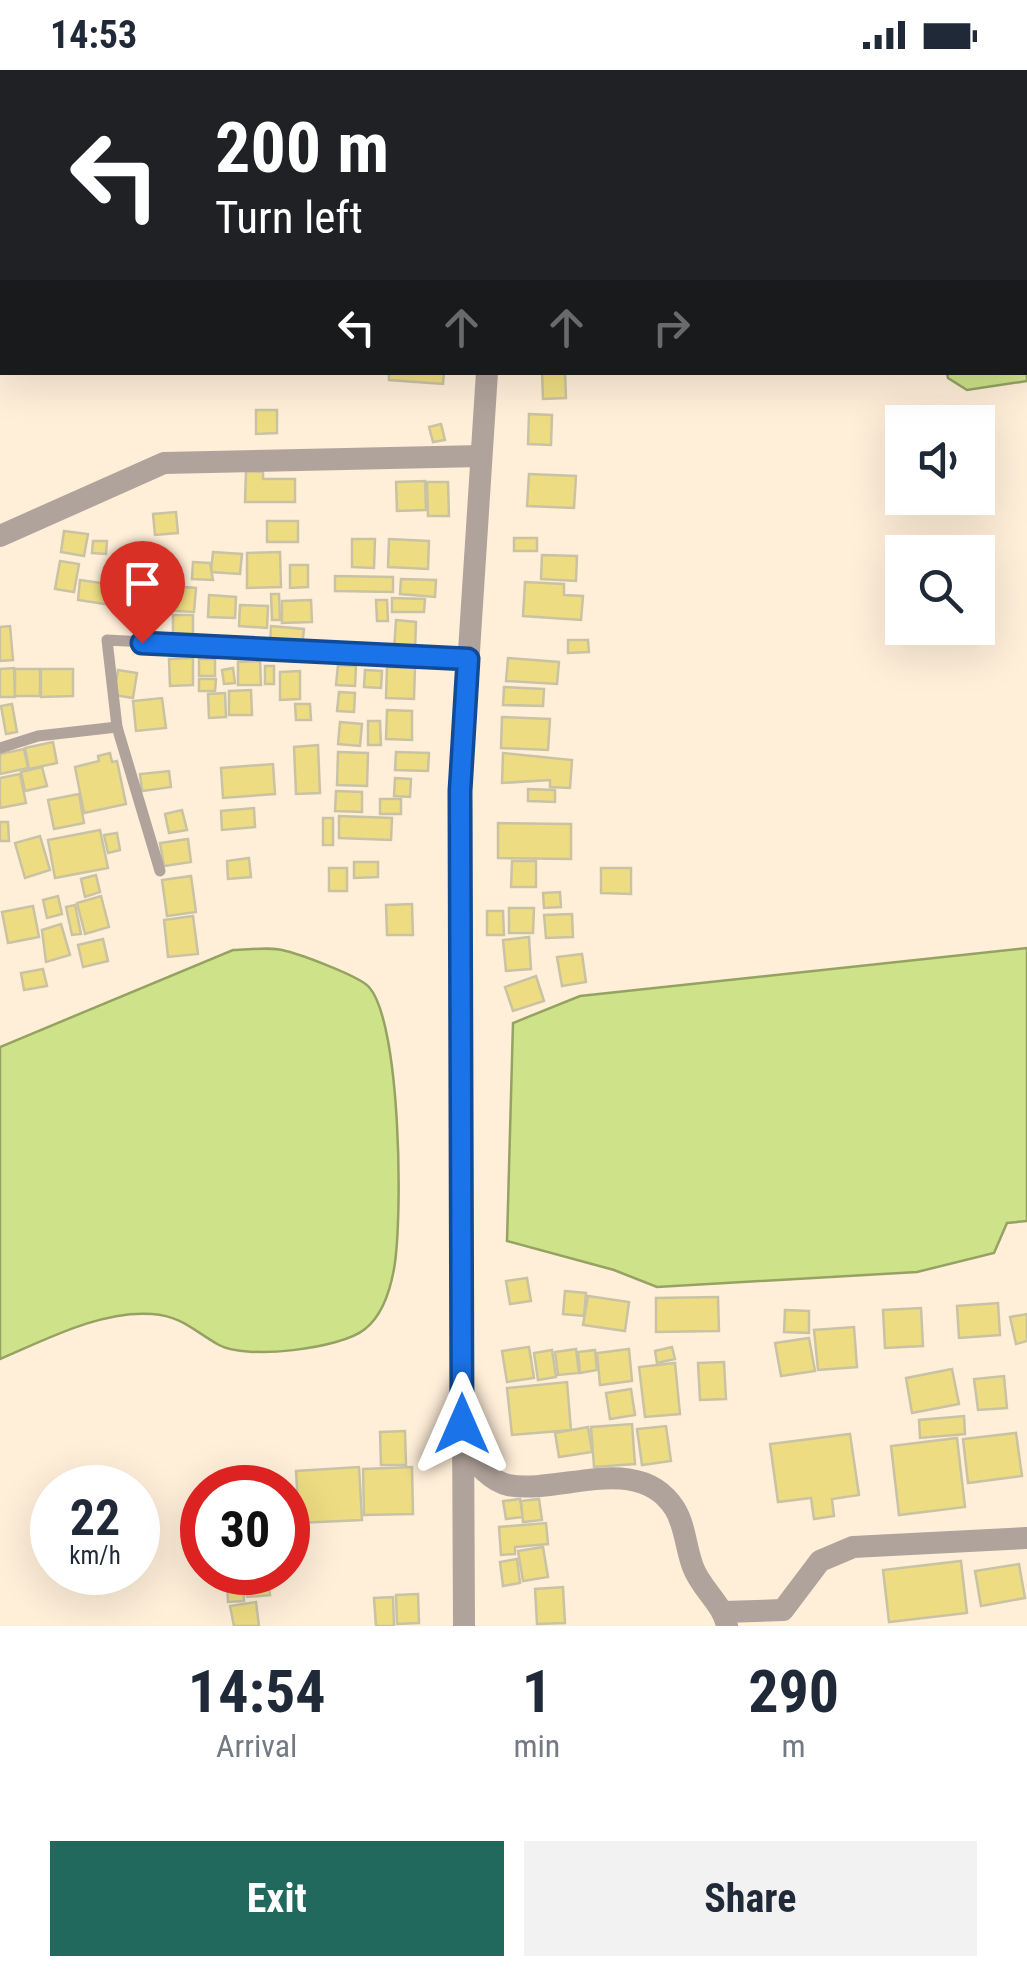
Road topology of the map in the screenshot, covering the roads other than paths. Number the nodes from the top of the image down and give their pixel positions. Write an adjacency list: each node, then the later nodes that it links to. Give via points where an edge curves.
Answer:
1 (487, 375): 2 (street)
2 (482, 456): 3 (street, via 164,463); 4 (street)
3 (0, 536)
4 (468, 659): 5 (lane, via 107,640); 8 (street, via 460,791)
5 (117, 727): 6 (lane, via 38,736); 7 (lane)
6 (0, 748)
7 (160, 871)
8 (462, 1446): 10 (street, via 487,1474 508,1485 630,1479 655,1487 676,1509 694,1569); 11 (street)
9 (1027, 1538): 10 (street, via 853,1546 820,1561 783,1610)
10 (726, 1619)
11 (464, 1626)

